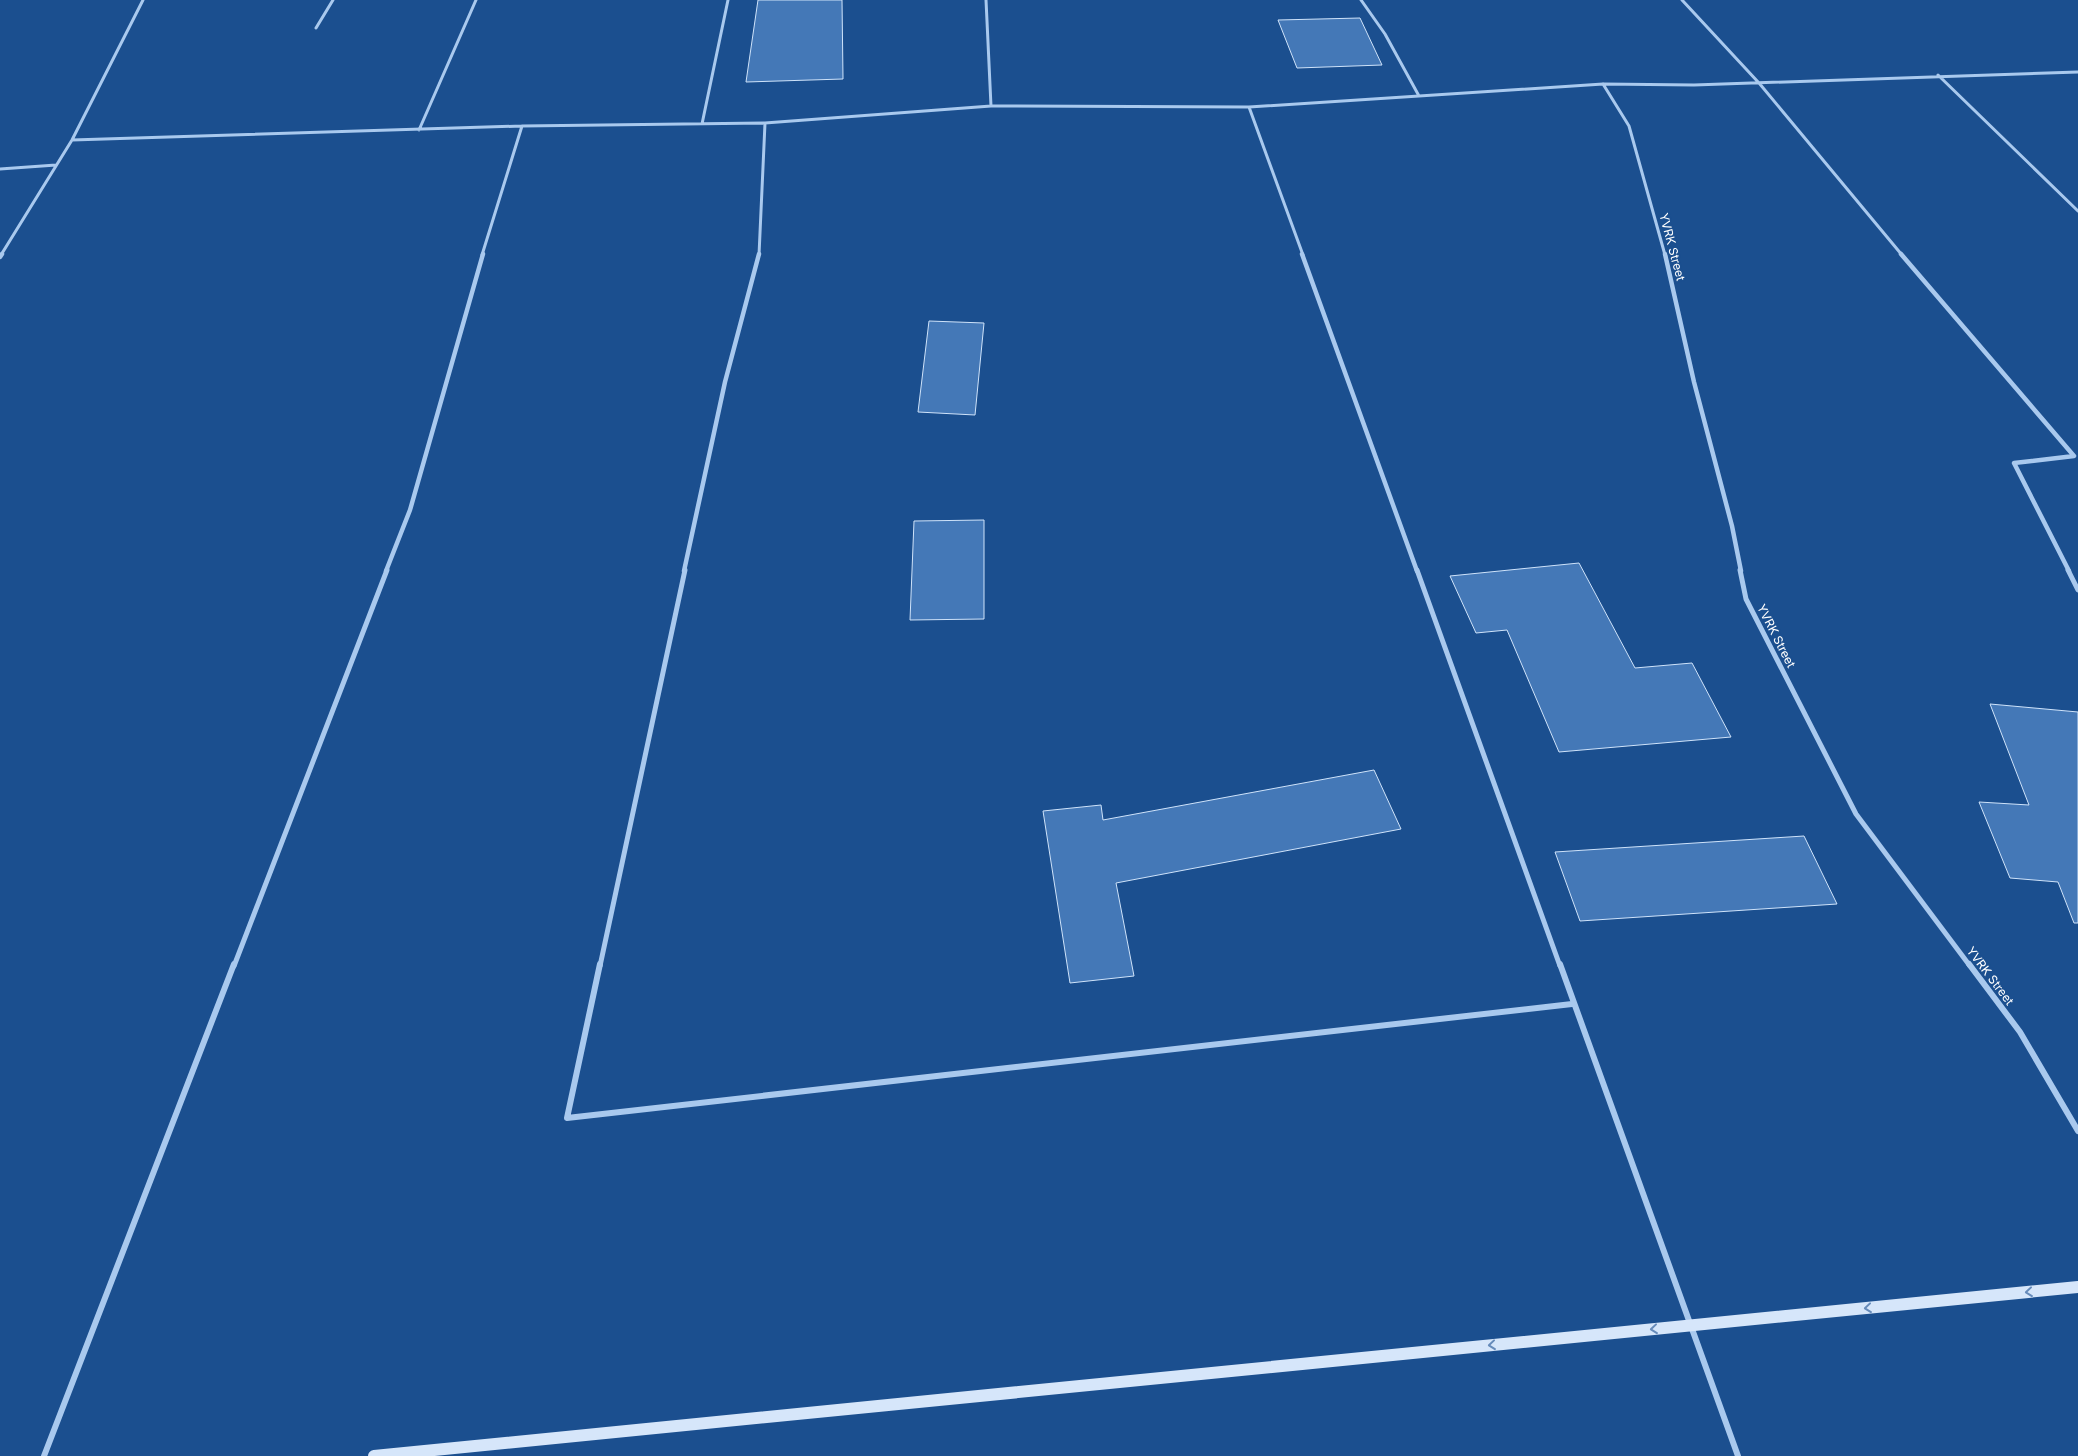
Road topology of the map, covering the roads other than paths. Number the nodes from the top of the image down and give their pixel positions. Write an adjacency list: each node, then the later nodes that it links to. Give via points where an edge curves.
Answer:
1 (143, 0): 20 (street)
2 (332, 0): 8 (street)
3 (476, 0): 19 (street)
4 (728, 0): 16 (street)
5 (986, 0): 14 (street)
6 (1361, 0): 13 (street, via 1400,58)
7 (1682, 0): 11 (street)
8 (316, 28)
9 (2078, 72): 10 (street)
10 (1938, 75): 11 (street); 23 (street)
11 (1759, 83): 12 (street); 25 (street, via 2074,456 2014,463)
12 (1603, 84): 13 (street); 27 (street, YVRK Street, via 1629,126 1669,269 1694,382 1732,526 1746,599 1856,814 2020,1032)
13 (1419, 96): 15 (street)
14 (990, 106): 15 (street); 17 (street)
15 (1249, 107): 26 (street)
16 (702, 124): 17 (street); 18 (street)
17 (765, 124): 26 (street, via 759,260 725,382 567,1118)
18 (522, 126): 19 (street); 30 (street, via 410,510)
19 (419, 130): 20 (street)
20 (72, 140): 21 (street)
21 (56, 165): 22 (street); 24 (street)
22 (0, 169)
23 (2078, 211)
24 (0, 257)
25 (2078, 590)
26 (1572, 1004): 29 (street)
27 (2078, 1131)
28 (2078, 1287): 29 (main road, one-way to 29)
29 (1689, 1325): 31 (main road, one-way to 31); 32 (street)
30 (44, 1456)
31 (374, 1456)
32 (1738, 1456)

